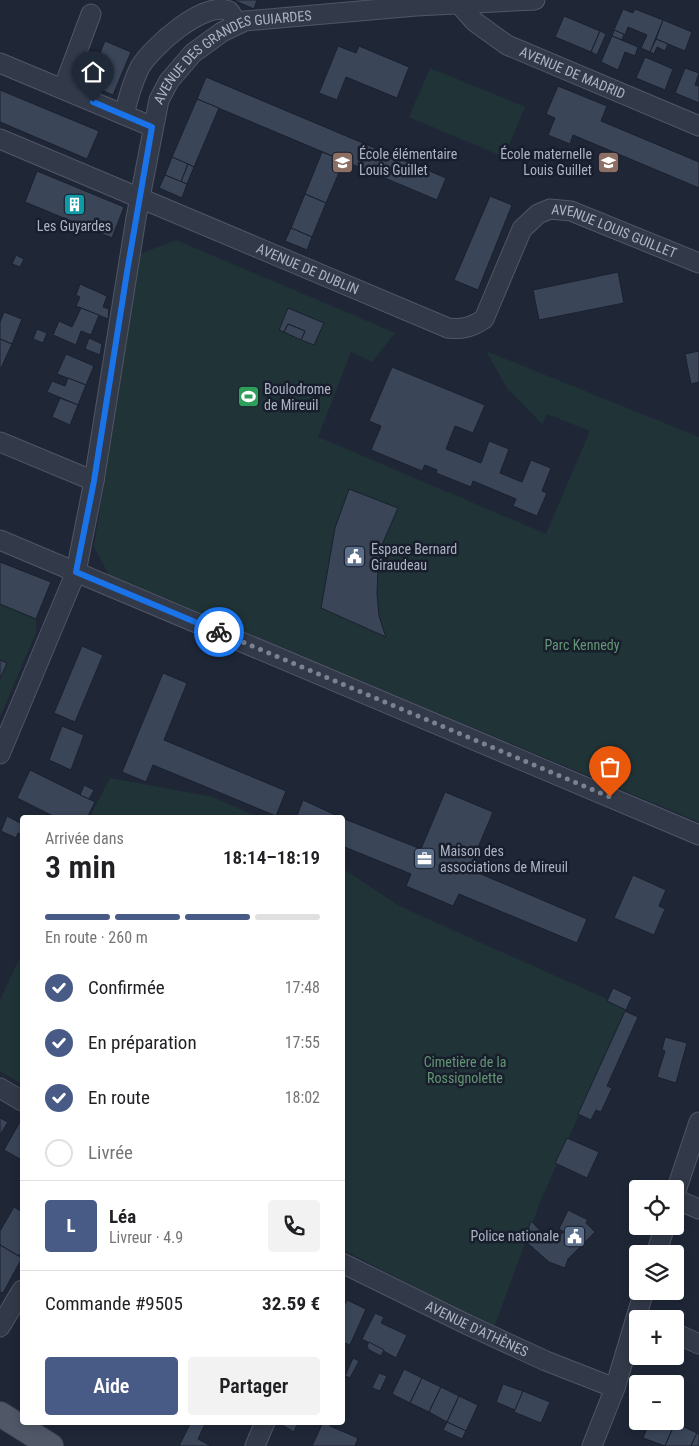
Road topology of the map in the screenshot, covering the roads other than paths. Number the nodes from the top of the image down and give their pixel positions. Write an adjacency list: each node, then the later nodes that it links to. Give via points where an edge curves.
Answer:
1 (535, 0): 3 (street, AVENUE DES GRANDES GUIARDES)
2 (417, 3): 3 (street, AVENUE DES GRANDES GUIARDES); 4 (street, AVENUE DES GRANDES GUIARDES)
3 (458, 4): 10 (street, AVENUE DE MADRID, via 475,22 507,45)
4 (364, 5): 6 (street, AVENUE DES GRANDES GUIARDES)
5 (91, 14): 8 (street)
6 (235, 25): 9 (street, via 231,12 208,4 177,24 141,66 131,85); 11 (street, AVENUE DES GRANDES GUIARDES, via 208,40 180,66 159,100)
7 (0, 63): 8 (street)
8 (63, 89): 9 (street)
9 (124, 115): 11 (street)
10 (699, 126)
11 (152, 127): 13 (street, AVENUE DES GRANDES GUIARDES)
12 (0, 139): 13 (street, AVENUE DE DUBLIN)
13 (140, 198): 15 (street, AVENUE DE DUBLIN, via 448,328 460,330); 17 (street, AVENUE DES GRANDES GUIARDES)
14 (699, 263): 15 (street, AVENUE LOUIS GUILLET, via 571,211 550,209 538,214 522,229 484,319)
15 (475, 325)
16 (0, 442): 17 (street)
17 (94, 481): 19 (street, AVENUE DES GRANDES GUIARDES)
18 (0, 540): 19 (street)
19 (76, 572): 20 (street, AVENUE DES GRANDES GUIARDES); 21 (street)
20 (1, 751)
21 (699, 835)
22 (0, 1088): 23 (street)
23 (20, 1100)
24 (699, 1122): 25 (street)
25 (680, 1180)
26 (684, 1203): 27 (street)
27 (699, 1209)
28 (345, 1264): 34 (street, AVENUE D'ATHÈNES, via 546,1361)
29 (20, 1296): 30 (street)
30 (0, 1327)
31 (684, 1337): 32 (street)
32 (699, 1344)
33 (629, 1348): 34 (street)
34 (615, 1388): 39 (street)
35 (0, 1414): 37 (main road)
36 (264, 1425): 38 (street)
37 (52, 1446)
38 (255, 1446)
39 (592, 1446)

